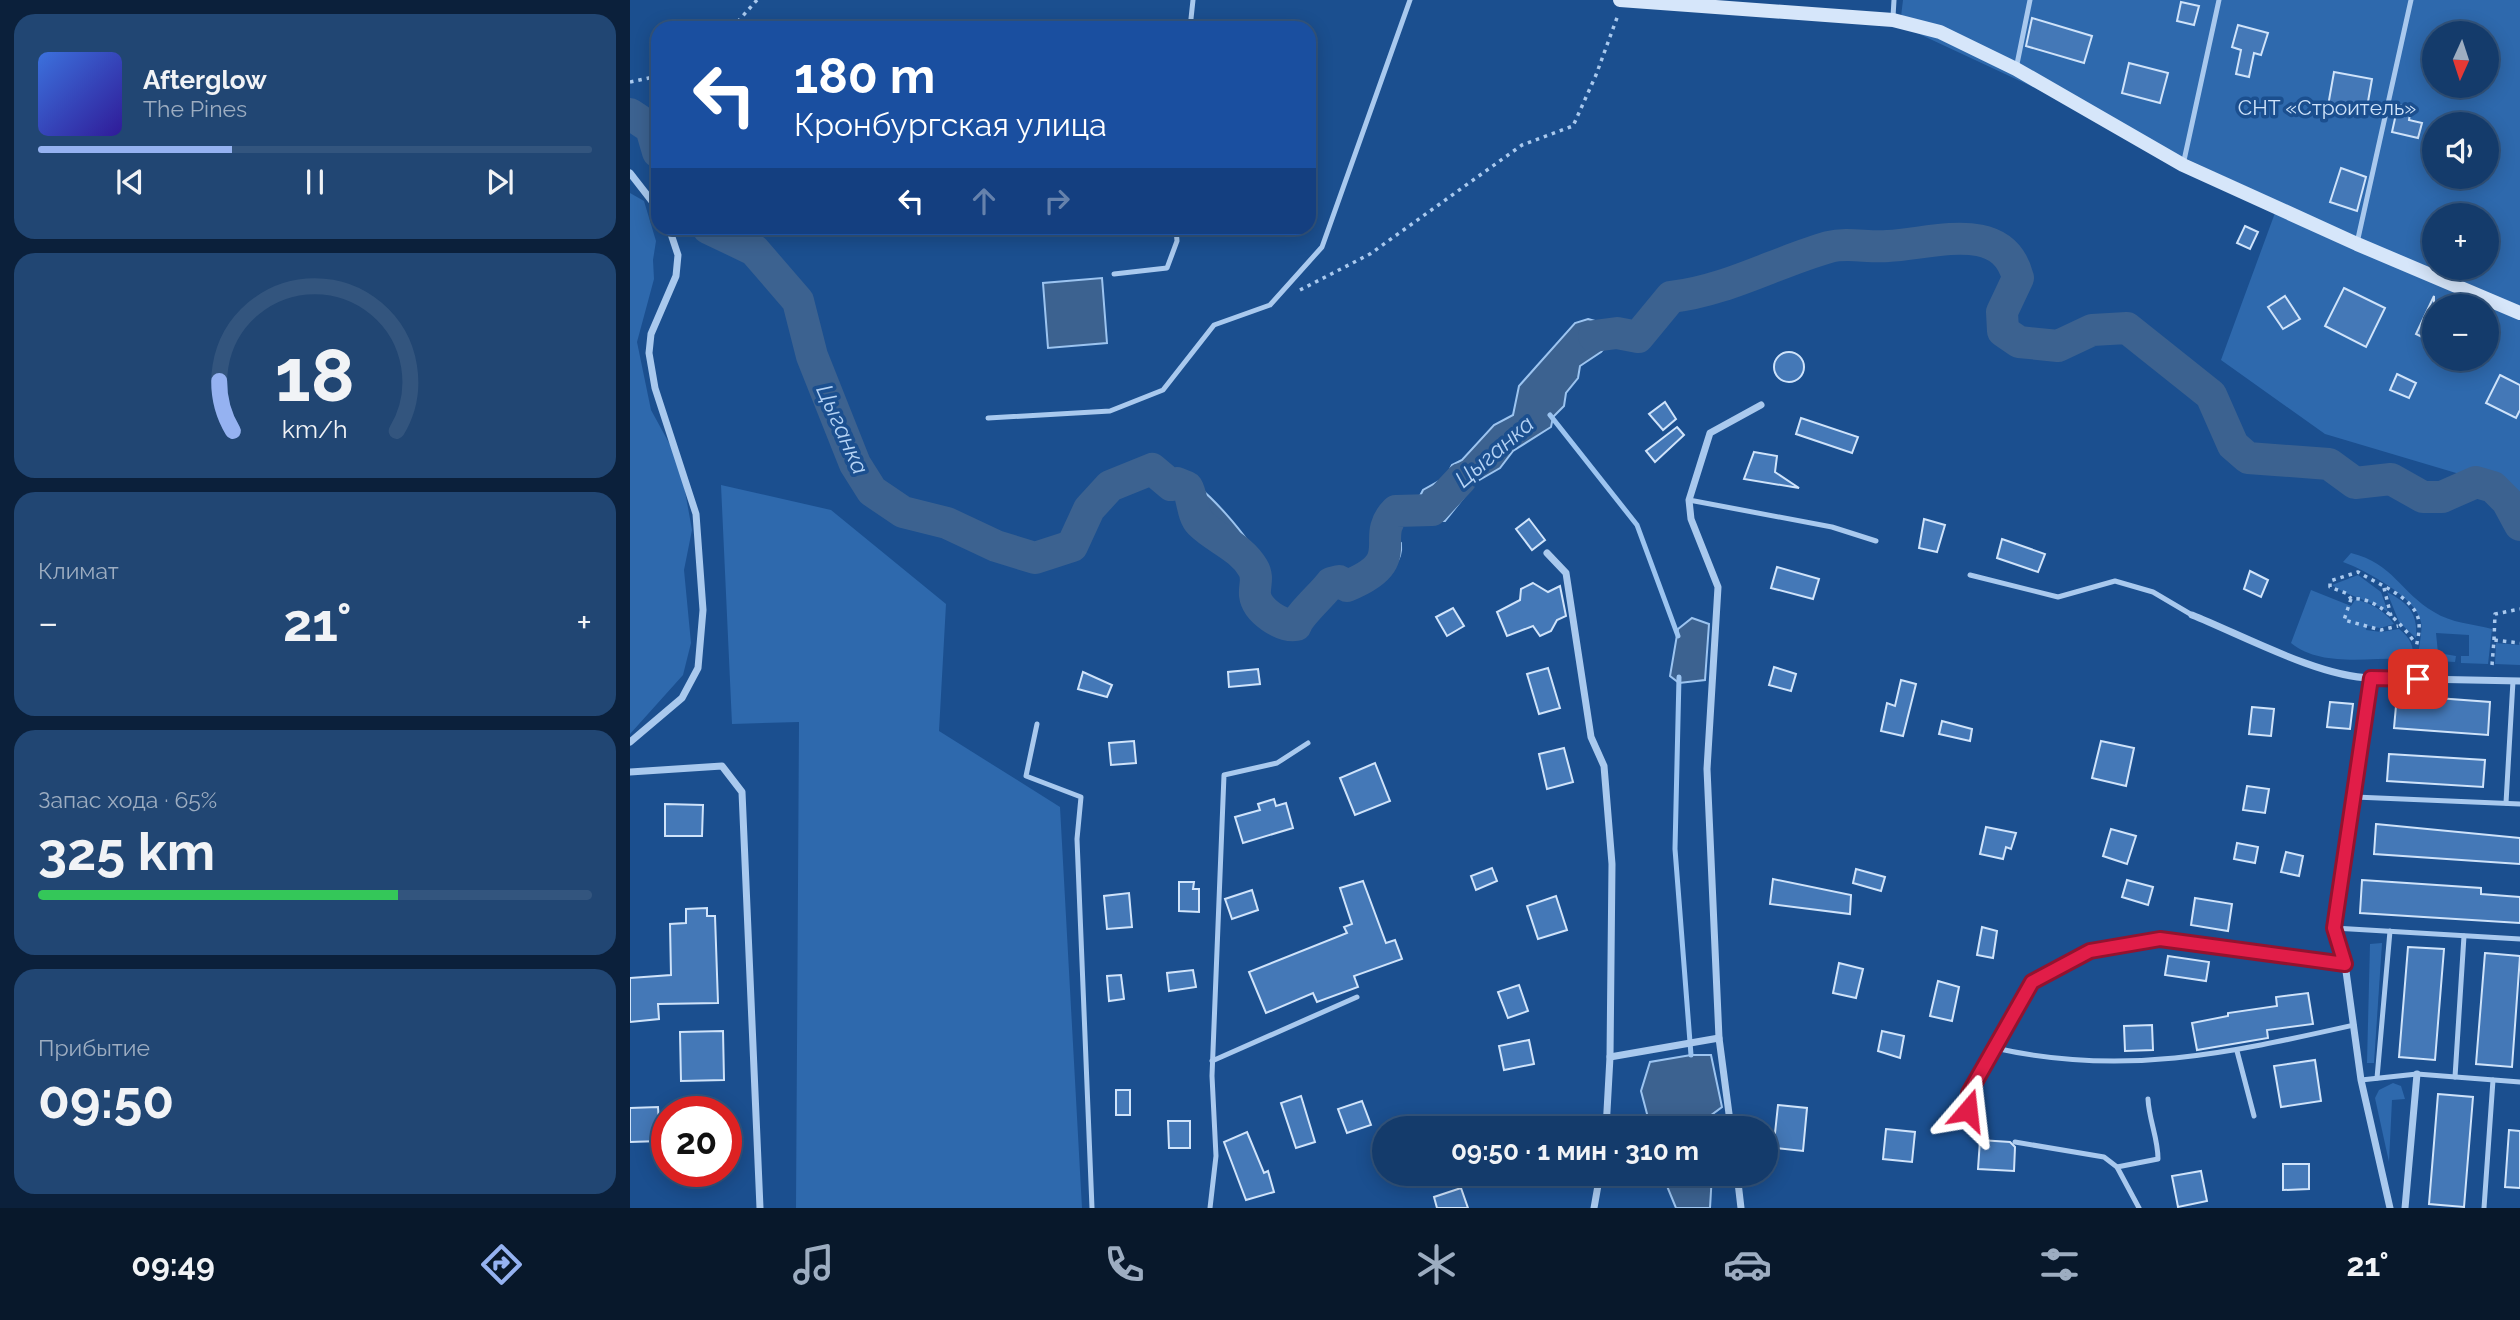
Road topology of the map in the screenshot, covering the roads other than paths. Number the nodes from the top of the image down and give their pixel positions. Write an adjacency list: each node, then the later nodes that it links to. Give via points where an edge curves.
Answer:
1 (1193, 0): 9 (lane)
2 (1410, 0): 20 (lane, via 1322,247 1270,305 1214,325 1163,390 1110,411)
3 (1621, 0): 8 (street)
4 (1894, 0): 8 (lane)
5 (2030, 0): 10 (lane)
6 (2219, 0): 11 (lane)
7 (2410, 0): 16 (lane)
8 (1893, 20): 10 (street, via 1940,32)
9 (1192, 21)
10 (2016, 69): 11 (street)
11 (2183, 165): 16 (street)
12 (630, 173): 13 (street)
13 (651, 200)
14 (671, 235): 29 (street, via 678,255 676,276 651,334 649,353 655,388 696,514 703,610 698,668 682,698)
15 (1176, 235): 17 (lane, via 1167,268)
16 (2357, 244): 18 (street)
17 (1114, 274)
18 (2520, 313)
19 (1760, 405): 21 (street, via 1710,433)
20 (988, 418)
21 (1689, 500): 22 (lane, via 1832,527); 42 (street, via 1691,519 1718,587 1707,769)
22 (1877, 541)
23 (1547, 553): 45 (street, via 1566,573 1591,737 1604,766 1612,864)
24 (1970, 575): 25 (lane, via 2058,597 2115,580 2154,592)
25 (2192, 615): 26 (street, via 2312,664 2353,678)
26 (2371, 678): 27 (street); 32 (street)
27 (2517, 681): 33 (lane)
28 (1037, 724): 63 (lane, via 1026,776 1081,797 1077,839)
29 (630, 742)
30 (1308, 743): 46 (lane, via 1277,763 1224,775)
31 (630, 772): 62 (street, via 722,766 742,792)
32 (2355, 797): 33 (lane); 35 (street)
33 (2507, 803): 34 (lane)
34 (2520, 804)
35 (2334, 928): 36 (lane); 39 (street)
36 (2389, 931): 37 (lane); 49 (lane)
37 (2464, 936): 38 (lane); 48 (lane)
38 (2520, 939)
39 (2345, 964): 41 (street); 43 (lane, via 2160,939 2090,951 2032,982)
40 (1357, 997): 46 (lane)
41 (2354, 1025): 44 (lane); 50 (street)
42 (1719, 1038): 45 (street); 55 (street)
43 (1995, 1048): 44 (lane, via 2031,1056 2125,1062); 57 (lane, via 1969,1093)
44 (2237, 1051): 56 (lane)
45 (1610, 1057): 54 (street)
46 (1212, 1060): 64 (lane, via 1216,1156)
47 (2417, 1074): 48 (lane); 49 (lane); 69 (street)
48 (2455, 1077): 51 (lane)
49 (2377, 1079): 50 (lane)
50 (2361, 1080): 68 (street)
51 (2493, 1080): 52 (lane); 70 (lane)
52 (2520, 1082)
53 (2148, 1099): 59 (lane, via 2158,1159)
54 (1607, 1116)
55 (1729, 1116)
56 (2254, 1116)
57 (1967, 1127)
58 (2015, 1142): 59 (lane, via 2104,1157)
59 (2118, 1167): 67 (lane)
60 (1598, 1186): 65 (street)
61 (1738, 1186): 66 (street)
62 (760, 1208)
63 (1092, 1208)
64 (1210, 1208)
65 (1594, 1208)
66 (1741, 1208)
67 (2139, 1208)
68 (2390, 1208)
69 (2405, 1208)
70 (2484, 1208)

